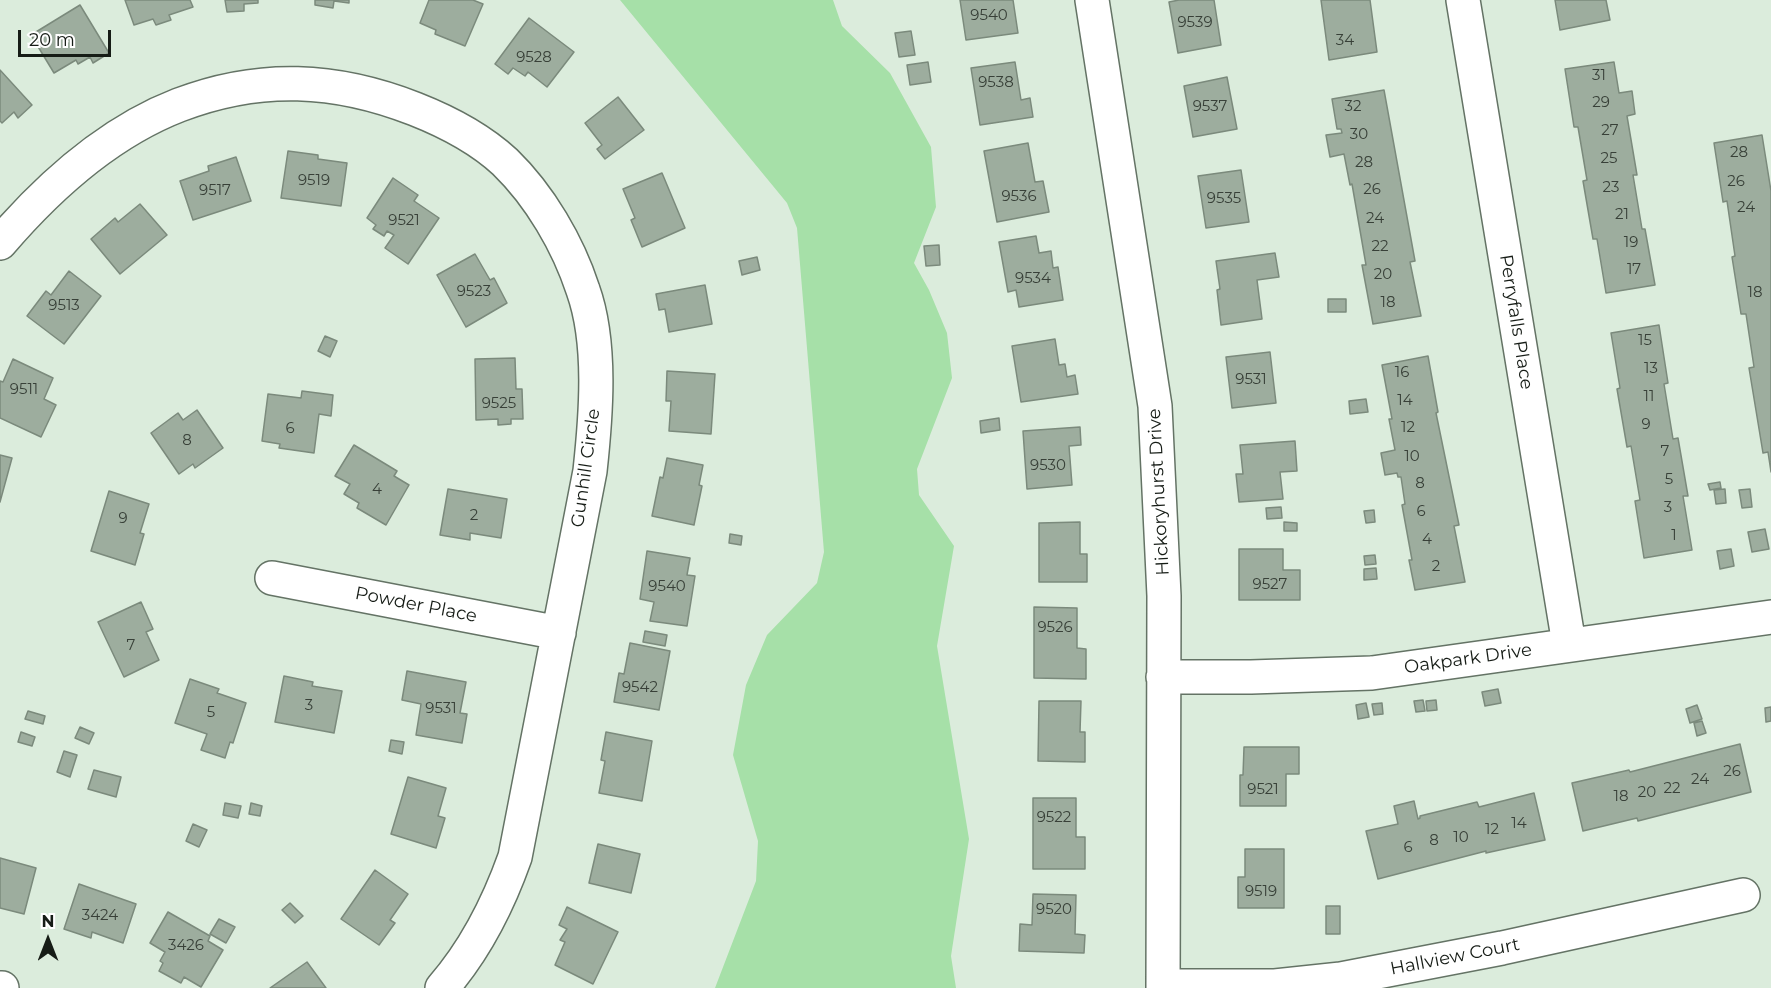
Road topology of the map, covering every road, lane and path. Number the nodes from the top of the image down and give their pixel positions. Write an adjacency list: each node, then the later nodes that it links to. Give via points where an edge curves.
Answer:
1 (1092, 0): 8 (street, Hickoryhurst Drive, via 1155,406 1164,596)
2 (1463, 0): 7 (street, Perryfalls Place)
3 (0, 243): 6 (street, Gunhill Circle, via 40,200 106,145 178,105 217,93 294,83 331,85 403,104 475,138 524,183 551,223 570,255 584,291 592,328 596,421)
4 (272, 578): 6 (street, Powder Place)
5 (1771, 618): 7 (street, Oakpark Drive)
6 (559, 633): 11 (street, Gunhill Circle, via 515,857 492,916)
7 (1569, 645): 8 (street, Oakpark Drive, via 1372,673)
8 (1163, 677): 10 (street, Hickoryhurst Drive)
9 (1743, 895): 10 (street, Hallview Court, via 1341,980 1275,986)
10 (1163, 987)
11 (442, 988)

